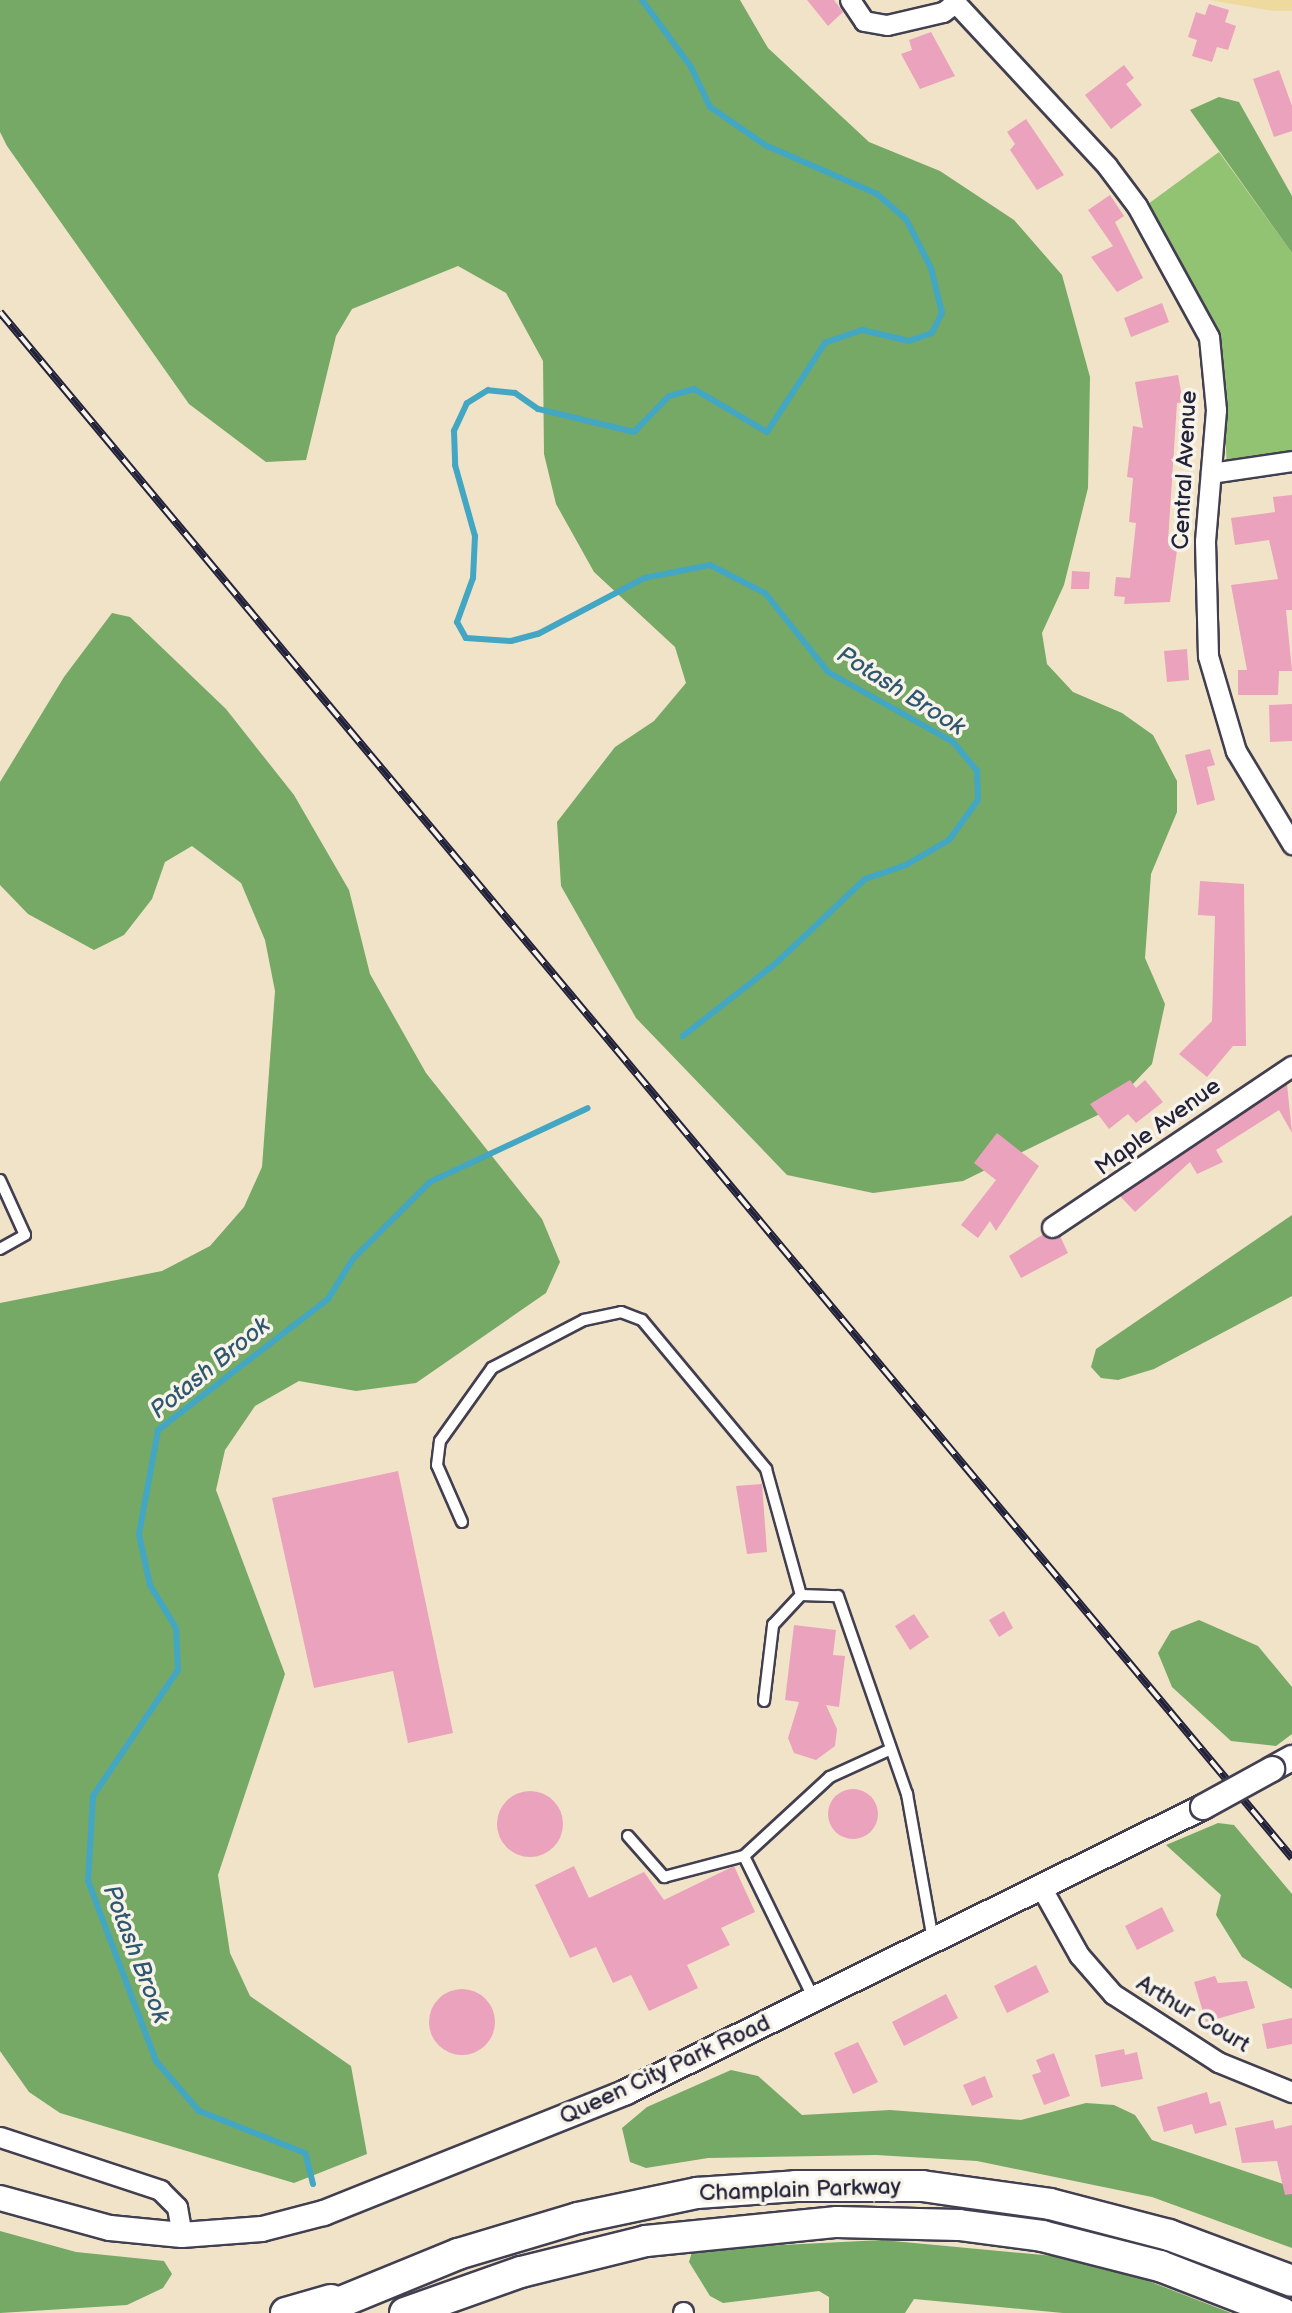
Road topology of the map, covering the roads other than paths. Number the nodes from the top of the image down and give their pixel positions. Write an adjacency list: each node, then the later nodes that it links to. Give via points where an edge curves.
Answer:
1 (850, 0): 2 (street, via 864,21 887,25 943,12)
2 (954, 1): 4 (street, Central Avenue, via 1107,166 1199,313 1213,363)
3 (1292, 461): 4 (street)
4 (1211, 473): 5 (street, Central Avenue, via 1205,609 1218,704 1236,751)
5 (1292, 844)
6 (1292, 1066): 8 (street, Maple Avenue)
7 (0, 1180): 9 (lane, via 25,1235)
8 (1052, 1227)
9 (0, 1249)
10 (462, 1522): 11 (lane, via 437,1465 440,1441 460,1407 492,1368 537,1341 621,1312 642,1320 766,1469)
11 (801, 1595): 12 (lane, via 773,1625); 13 (lane, via 838,1596)
12 (764, 1701)
13 (887, 1751): 16 (lane, via 830,1777); 18 (lane, via 907,1794)
14 (1282, 1764): 17 (street, Queen City Park Road, bridge)
15 (628, 1836): 16 (lane, via 664,1877)
16 (744, 1856): 19 (lane)
17 (1041, 1887): 18 (street, Queen City Park Road); 20 (street, Arthur Court, via 1079,1955 1113,1994 1218,2062)
18 (933, 1941): 19 (street, Queen City Park Road)
19 (814, 2000): 23 (street, Queen City Park Road, via 626,2092 350,2205 262,2229)
20 (1292, 2092)
21 (0, 2137): 23 (street, via 160,2190 177,2207)
22 (0, 2198): 23 (street, Queen City Park Road, via 110,2228)
23 (182, 2235)
24 (1292, 2281): 25 (main road, Champlain Parkway, via 1209,2248 1090,2212 881,2184 752,2188 634,2204 517,2234)
25 (371, 2286): 27 (main road); 28 (main road, Champlain Parkway)
26 (456, 2293): 29 (main road, Champlain Parkway); 30 (main road); 31 (main road, Champlain Parkway, via 583,2255 708,2230 888,2222 987,2228 1080,2244 1199,2278)
27 (286, 2313)
28 (314, 2313)
29 (405, 2313)
30 (424, 2313)
31 (1282, 2313)

